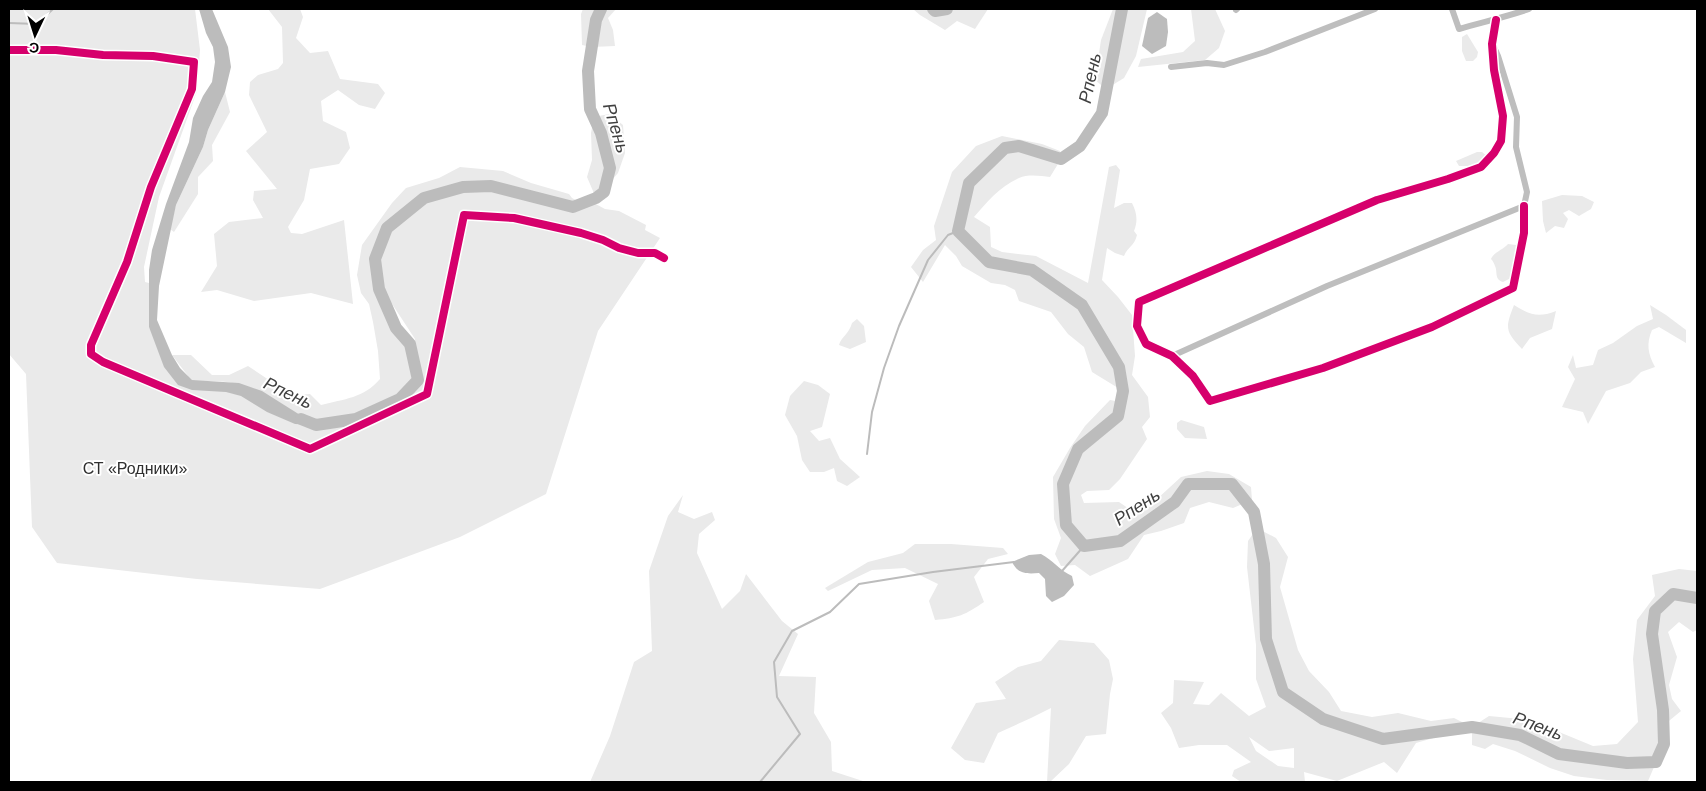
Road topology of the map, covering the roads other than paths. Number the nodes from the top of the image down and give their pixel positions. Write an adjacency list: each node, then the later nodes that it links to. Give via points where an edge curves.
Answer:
1 (1375, 9): 7 (street, via 1224,66 1207,63)
2 (1452, 9): 4 (street, via 1459,29)
3 (1529, 9): 4 (street)
4 (1496, 20): 5 (street)
5 (1492, 44): 8 (street, via 1517,117 1516,147 1527,192); 10 (street, via 1503,116 1501,141 1481,167 1377,200 1139,302 1137,326 1146,344)
6 (9, 50): 9 (street, via 153,56 194,62 192,89 150,187 127,262 91,345 91,354 102,362 310,449 427,394 464,215 514,218 581,233 619,248 655,253)
7 (1171, 67)
8 (1524, 206): 10 (street, via 1327,286); 10 (street, via 1524,233 1513,288 1432,327 1324,368 1210,401 1193,376)
9 (664, 258)
10 (1172, 356)

